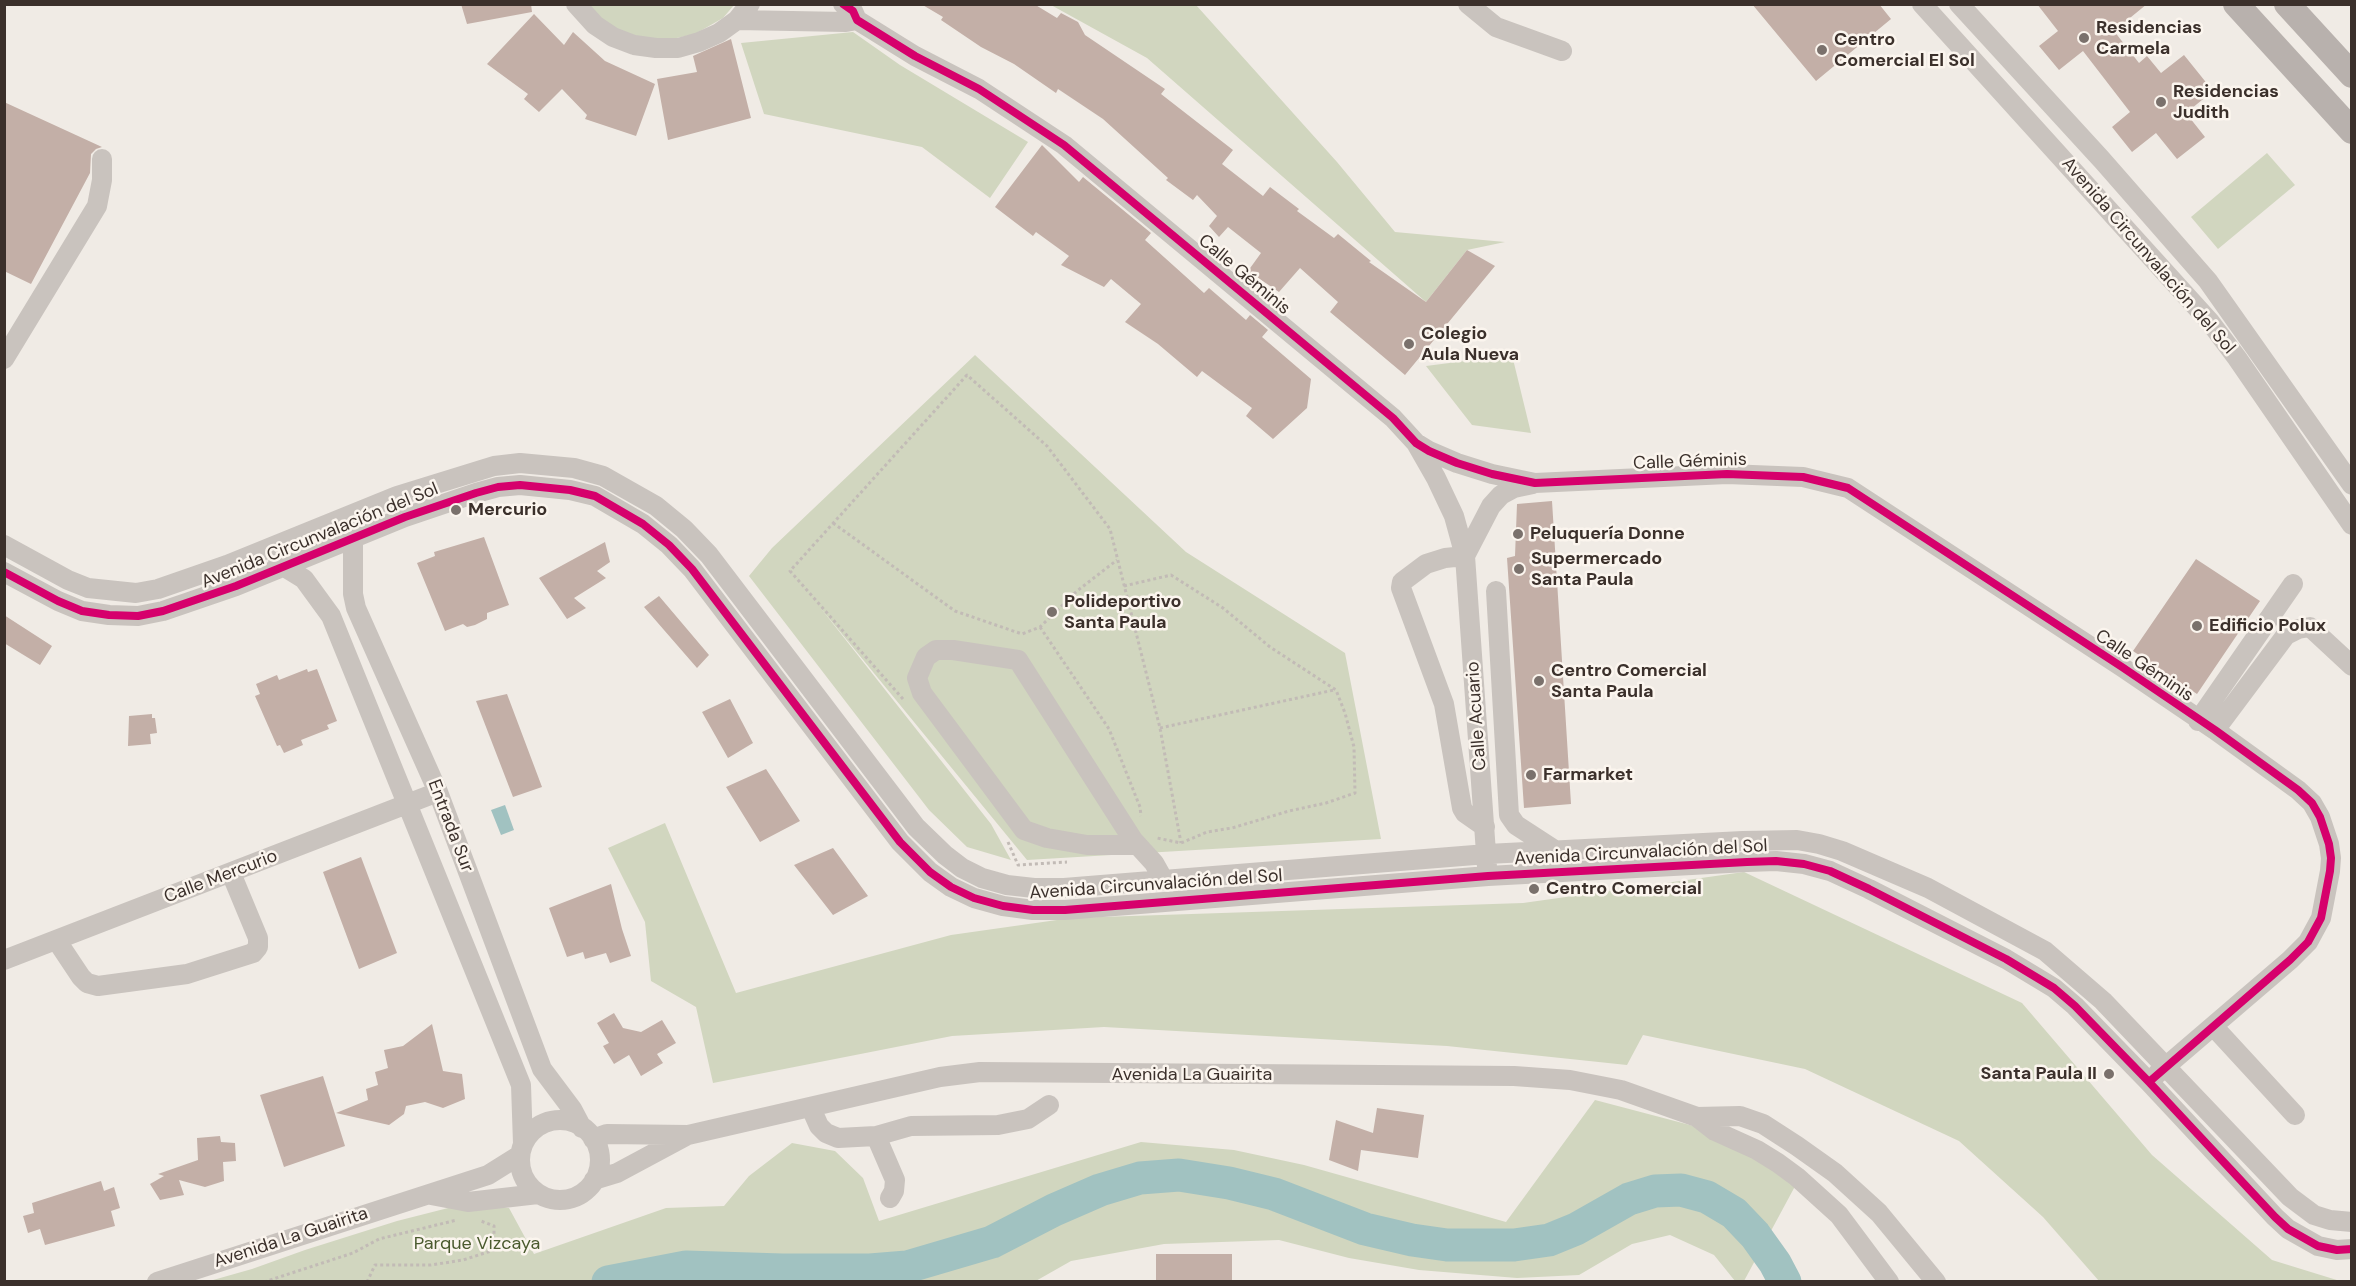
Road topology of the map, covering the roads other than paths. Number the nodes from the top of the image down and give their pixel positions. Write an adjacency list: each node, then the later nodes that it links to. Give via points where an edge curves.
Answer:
1 (576, 4): 9 (street, via 595,25 613,37 656,48 678,48 699,42)
2 (750, 4): 9 (street)
3 (843, 4): 10 (street, Calle Géminis)
4 (1468, 4): 11 (street, via 1496,27)
5 (1922, 4): 16 (street, Avenida Circunvalación del Sol)
6 (1959, 4): 15 (street, Avenida Circunvalación del Sol)
7 (2236, 4): 13 (main road)
8 (2287, 4): 12 (main road)
9 (737, 20): 10 (street)
10 (857, 20): 18 (street, Calle Géminis, via 979,89 1064,145 1393,418)
11 (1562, 51)
12 (2352, 75)
13 (2352, 131)
14 (102, 159): 17 (street, via 96,206)
15 (2149, 217): 16 (street); 20 (street, Avenida Circunvalación del Sol, via 2208,281)
16 (2130, 232): 22 (street, Avenida Circunvalación del Sol, via 2224,340)
17 (4, 359)
18 (1416, 443): 19 (street, Calle Géminis, via 1457,463); 26 (street, Calle Acuario, via 1455,516)
19 (1535, 483): 26 (street, via 1501,495 1491,506); 32 (street, Calle Géminis, via 1727,474 1803,477 1848,488)
20 (2352, 485)
21 (344, 517): 23 (street, Entrada Sur); 25 (street, Avenida Circunvalación del Sol); 43 (street, Avenida Circunvalación del Sol, via 494,465 574,468 620,484 656,506 709,555 916,827 945,855 982,878 1007,885)
22 (2352, 525)
23 (353, 538): 27 (street, Avenida Circunvalación del Sol); 34 (street, Entrada Sur, via 356,608); 44 (street, Avenida Circunvalación del Sol, via 454,499 498,487 570,490 595,496 618,508 652,531 692,569 893,834 930,872 974,898 1033,910)
24 (4, 545): 25 (street, Avenida Circunvalación del Sol, via 88,588 136,593 186,580)
25 (270, 548): 27 (street, Entrada Sur)
26 (1465, 556): 36 (street, Calle Acuario); 36 (street, via 1426,564 1402,582 1401,588 1444,704 1462,808)
27 (285, 568): 28 (street, Avenida Circunvalación del Sol, via 193,602 138,615 82,611); 35 (street, Entrada Sur, via 304,579 331,616)
28 (4, 572)
29 (2293, 584): 32 (street)
30 (1496, 591): 38 (street, via 1506,806 1516,825)
31 (2352, 666): 33 (street, via 2310,627 2298,629 2286,635)
32 (2198, 721): 33 (street, Calle Géminis)
33 (2215, 730): 47 (street, Calle Géminis, via 2312,803 2331,858 2323,909 2308,942)
34 (438, 792): 35 (street, Calle Mercurio); 54 (street, Entrada Sur, via 542,1069)
35 (406, 804): 40 (street, Calle Mercurio); 57 (street, Entrada Sur, via 521,1085)
36 (1485, 827): 39 (street, Calle Acuario)
37 (1140, 842): 37 (street, via 1018,660 953,650 936,650 926,657 917,678 922,693 1024,830 1087,845); 42 (street)
38 (1556, 851): 39 (street, Avenida Circunvalación del Sol); 48 (street, Avenida Circunvalación del Sol, via 1797,840 1842,851 1928,888 2045,951 2103,1001)
39 (1487, 854): 41 (street, Calle Acuario); 42 (street, Avenida Circunvalación del Sol)
40 (231, 873): 45 (street, Calle Mercurio); 45 (street, via 258,938 253,953 187,974 98,986 81,977)
41 (1488, 876): 44 (street, Avenida Circunvalación del Sol); 49 (street, Avenida Circunvalación del Sol, via 1776,861 1830,871 2006,959 2054,988)
42 (1163, 879): 43 (street, Avenida Circunvalación del Sol)
43 (1064, 888): 44 (street)
44 (1065, 910)
45 (57, 941): 46 (street, Calle Mercurio)
46 (4, 960)
47 (2213, 1026): 48 (street, Calle Géminis); 52 (street)
48 (2165, 1067): 49 (street, Calle Géminis); 62 (street, Avenida Circunvalación del Sol, via 2290,1197 2314,1215)
49 (2149, 1082): 63 (street, Avenida Circunvalación del Sol, via 2288,1229 2318,1246)
50 (1049, 1105): 56 (street, via 1028,1119 999,1125 912,1126)
51 (811, 1108): 53 (street, Avenida La Guairita, via 940,1077 980,1072 1514,1076 1570,1080 1621,1090); 55 (street, Avenida La Guairita); 56 (street, via 826,1133 838,1138)
52 (2295, 1115)
53 (1697, 1117): 65 (street, Avenida La Guairita, via 1797,1177 1839,1215); 66 (street, Avenida La Guairita, via 1740,1116 1763,1124 1806,1153 1880,1213)
54 (588, 1133): 55 (street, Avenida La Guairita); 57 (street, Avenida La Guairita, via 573,1123 554,1121 535,1128); 58 (street, via 597,1146 600,1164)
55 (688, 1135): 58 (street, Avenida La Guairita, via 617,1173)
56 (876, 1136): 61 (street, via 895,1180)
57 (521, 1149): 59 (street, via 523,1177); 60 (street, Avenida La Guairita, via 488,1175)
58 (594, 1180): 59 (street, Avenida La Guairita, via 580,1195 569,1199)
59 (538, 1194): 60 (street, Avenida La Guairita, via 468,1202)
60 (425, 1195): 64 (street, Avenida La Guairita)
61 (890, 1198)
62 (2352, 1222)
63 (2352, 1249)
64 (157, 1281)
65 (1890, 1281)
66 (1936, 1281)

